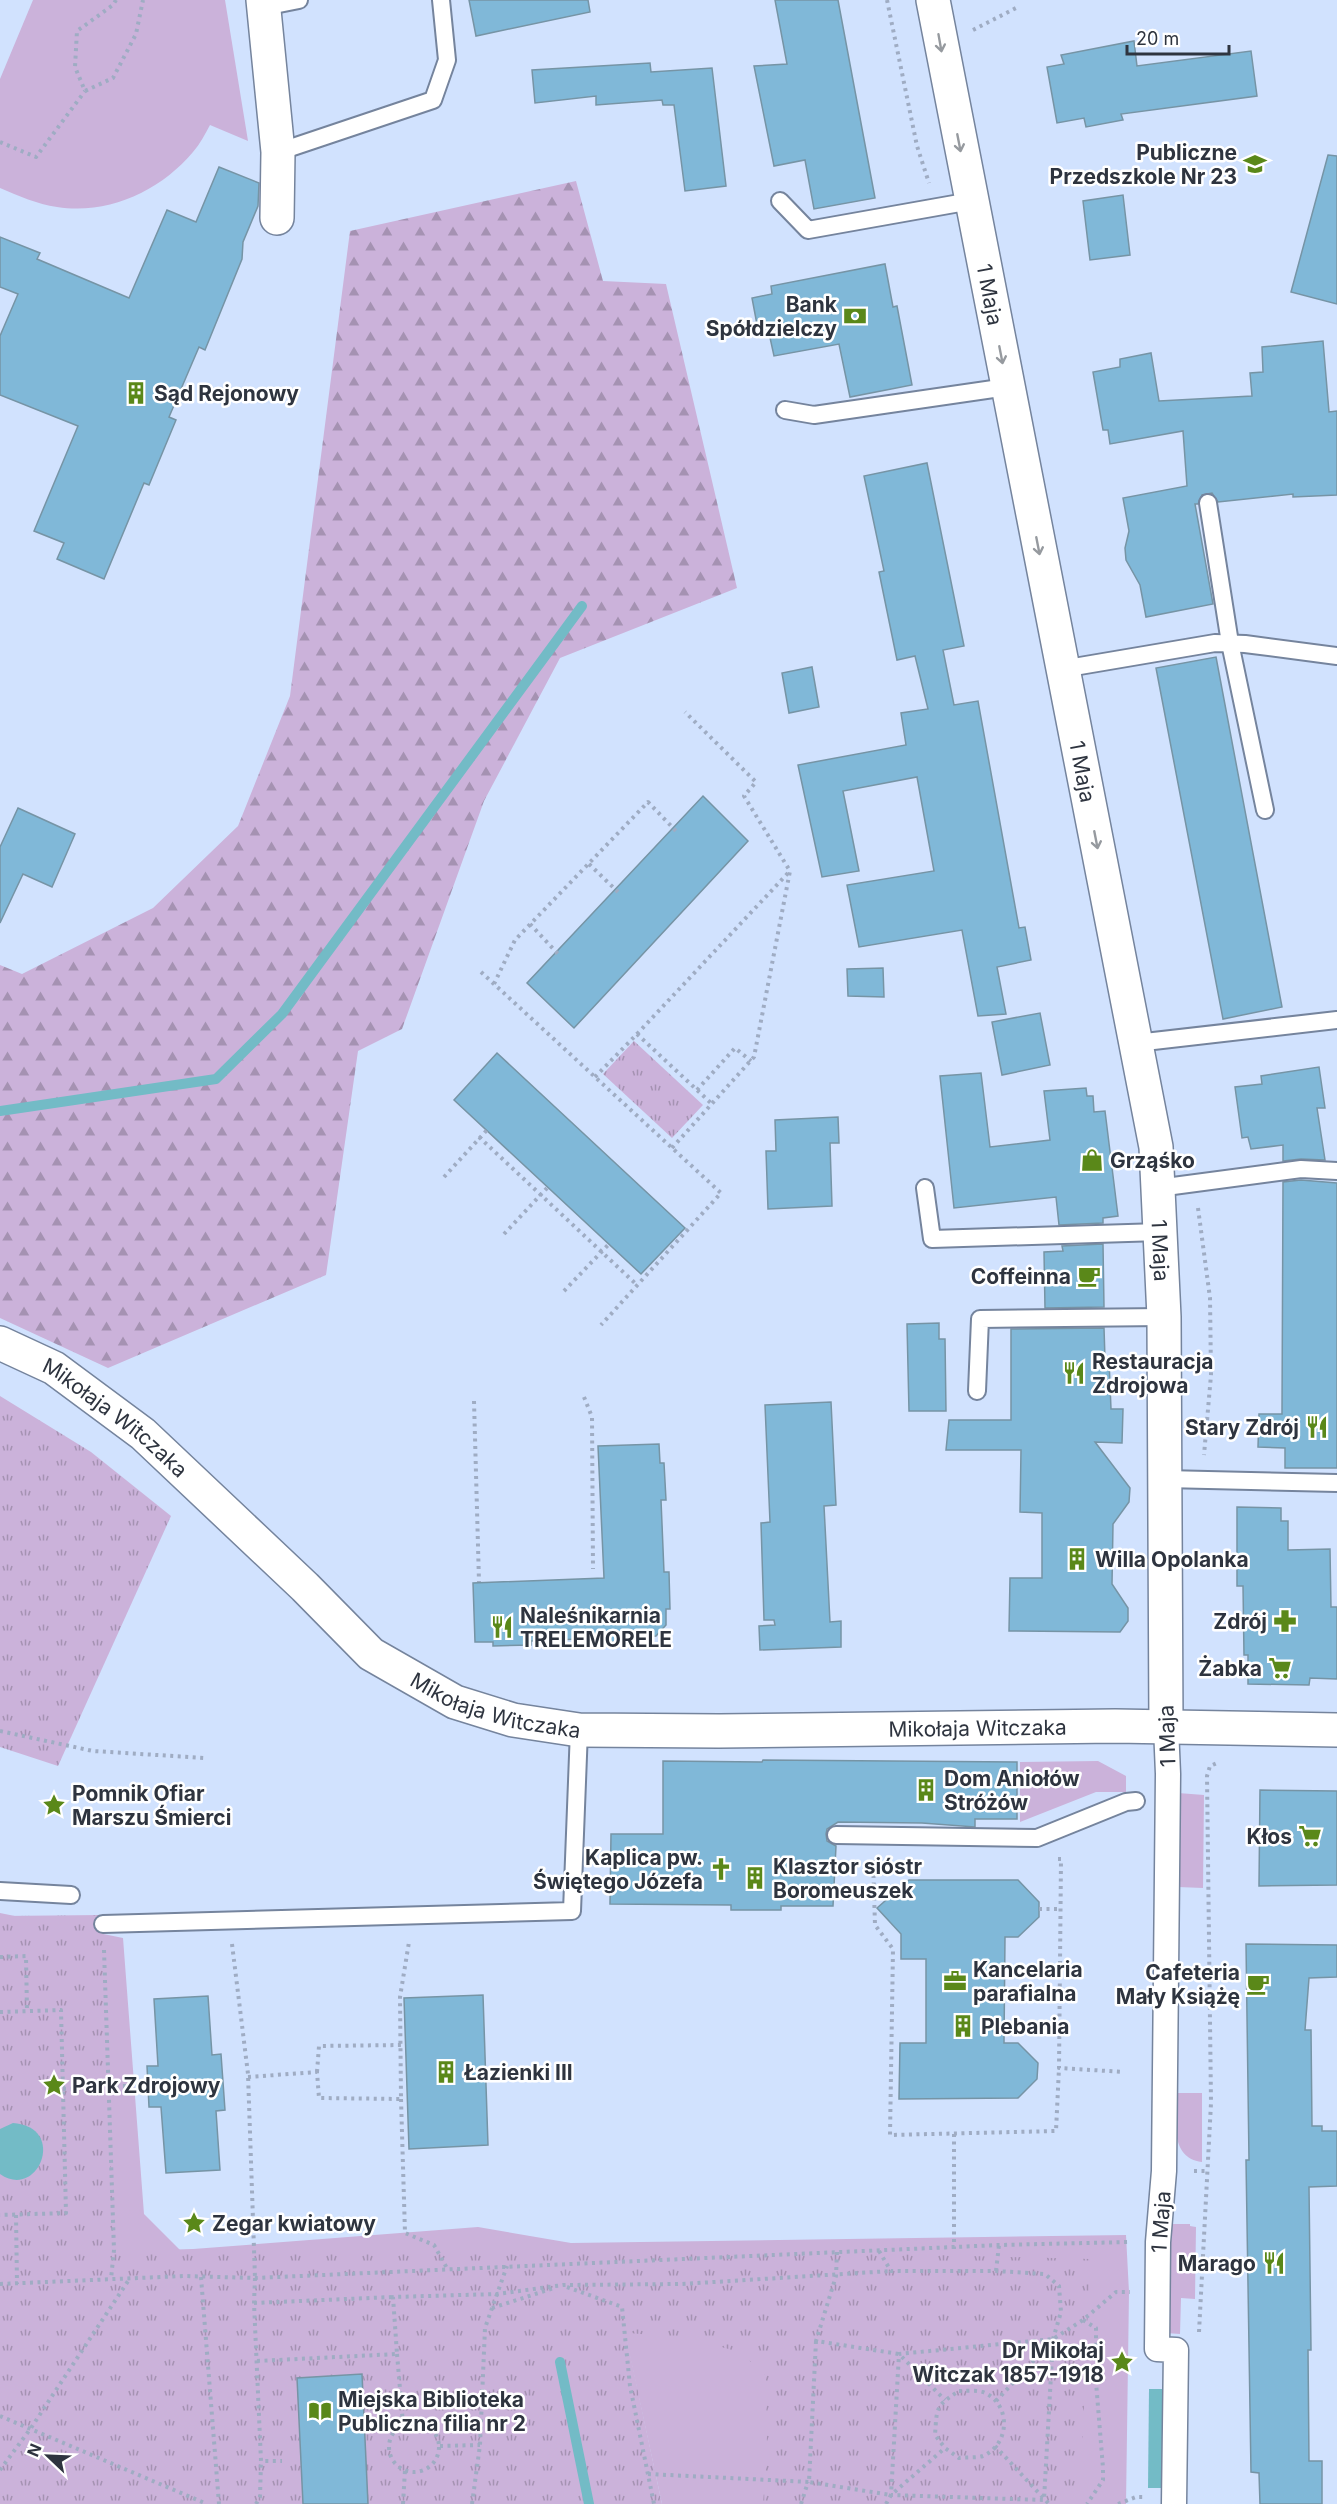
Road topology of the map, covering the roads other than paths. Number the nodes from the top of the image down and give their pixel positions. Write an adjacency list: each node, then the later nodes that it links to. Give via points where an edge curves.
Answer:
1 (299, 0): 4 (lane)
2 (441, 0): 5 (lane, via 447,60 433,100)
3 (933, 0): 7 (street, 1 Maja, one-way to 7)
4 (264, 3): 5 (street)
5 (278, 152): 8 (street)
6 (780, 201): 7 (lane, via 808,230)
7 (971, 201): 9 (street, 1 Maja, one-way to 9)
8 (277, 218)
9 (1007, 387): 10 (lane, via 814,415); 14 (street, 1 Maja, one-way to 14)
10 (785, 410)
11 (1208, 503): 12 (lane)
12 (1230, 644): 13 (lane); 14 (lane, via 1215,643); 15 (lane)
13 (1337, 656)
14 (1062, 669): 17 (street, 1 Maja, one-way to 17)
15 (1265, 810)
16 (1337, 1020): 17 (lane)
17 (1136, 1043): 20 (street, 1 Maja, via 1156,1147)
18 (1337, 1171): 20 (lane, via 1301,1168)
19 (925, 1188): 21 (lane, via 932,1239)
20 (1158, 1188): 21 (street, 1 Maja)
21 (1160, 1232): 22 (street, 1 Maja)
22 (1164, 1317): 24 (lane, via 980,1319); 25 (street, 1 Maja)
23 (0, 1343): 28 (street, Mikołaja Witczaka, via 54,1368 143,1434 371,1654 456,1702 513,1720)
24 (977, 1391)
25 (1165, 1479): 26 (lane); 27 (street, 1 Maja)
26 (1337, 1483)
27 (1166, 1727): 28 (street, Mikołaja Witczaka); 29 (street, Mikołaja Witczaka); 35 (street, 1 Maja, via 1164,2171 1158,2242 1157,2349 1176,2350)
28 (579, 1730): 34 (lane, via 572,1911)
29 (1337, 1730)
30 (1136, 1801): 31 (lane, via 1037,1838)
31 (836, 1835)
32 (0, 1891): 33 (lane)
33 (70, 1895)
34 (103, 1924)
35 (1163, 2500)

